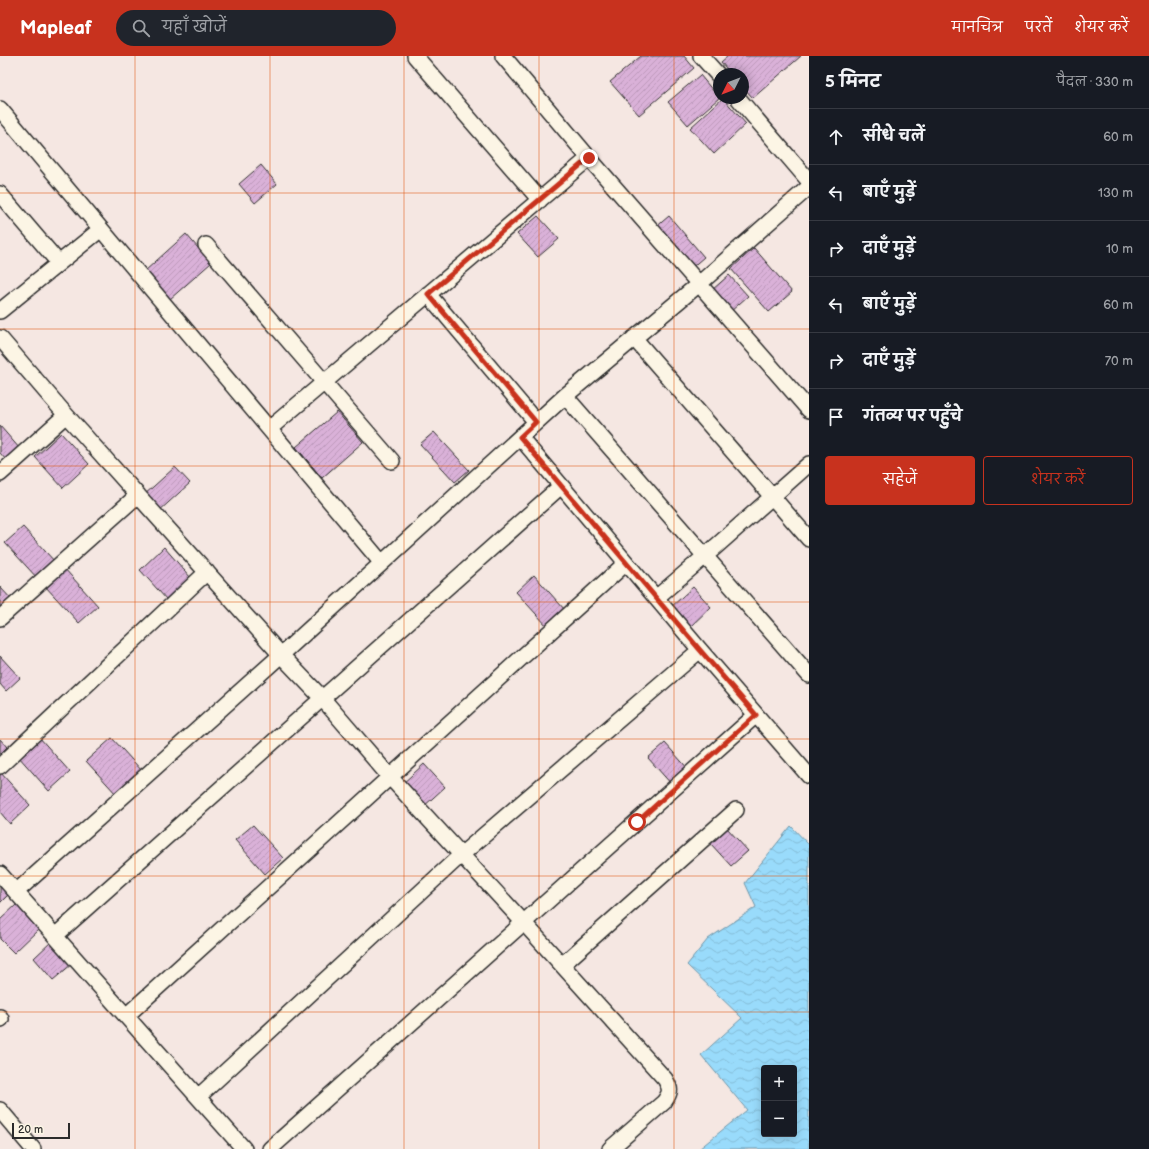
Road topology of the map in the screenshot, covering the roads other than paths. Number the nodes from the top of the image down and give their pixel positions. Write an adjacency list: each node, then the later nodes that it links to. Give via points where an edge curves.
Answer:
1 (415, 56): 11 (street)
2 (503, 56): 7 (street)
3 (701, 56): 4 (street)
4 (713, 69)
5 (743, 104): 8 (street)
6 (0, 108): 12 (street)
7 (589, 158): 11 (street); 15 (street)
8 (809, 181)
9 (809, 187): 15 (street)
10 (0, 194): 14 (street)
11 (540, 200): 16 (street)
12 (101, 229): 14 (street); 25 (street)
13 (206, 245): 20 (street)
14 (59, 263): 17 (street)
15 (699, 284): 19 (street); 22 (street)
16 (428, 294): 20 (street); 24 (street)
17 (0, 311)
18 (0, 338): 23 (street)
19 (634, 338): 21 (street); 32 (street)
20 (324, 382): 25 (street); 27 (street)
21 (565, 396): 24 (street); 34 (street)
22 (809, 410)
23 (66, 415): 29 (street); 31 (street)
24 (536, 422): 26 (street)
25 (270, 429): 35 (street)
26 (520, 437): 30 (street); 35 (street)
27 (392, 461)
28 (809, 464): 32 (street)
29 (0, 474)
30 (561, 486): 36 (street); 43 (street)
31 (138, 495): 37 (street); 39 (street)
32 (772, 497): 33 (street); 34 (street)
33 (809, 539)
34 (704, 557): 38 (street); 42 (street)
35 (382, 562): 41 (street)
36 (626, 563): 38 (street); 47 (street)
37 (207, 572): 41 (street); 45 (street)
38 (656, 598): 40 (street)
39 (0, 618)
40 (700, 650): 44 (street); 49 (street)
41 (281, 655): 43 (street); 51 (street)
42 (809, 675)
43 (322, 698): 47 (street); 53 (street)
44 (756, 715): 46 (street); 52 (street)
45 (0, 766)
46 (809, 776)
47 (390, 777): 49 (street); 55 (street)
48 (736, 810): 54 (street)
49 (462, 855): 52 (street); 56 (street)
50 (0, 874): 51 (street)
51 (16, 892): 53 (street)
52 (524, 923): 54 (street); 60 (street)
53 (55, 936): 55 (street)
54 (562, 965): 61 (street, via 670,1086 670,1094 664,1102)
55 (126, 1016): 56 (street)
56 (198, 1097): 59 (street)
57 (0, 1110): 58 (street)
58 (33, 1149)
59 (244, 1149)
60 (270, 1149)
61 (610, 1149)

